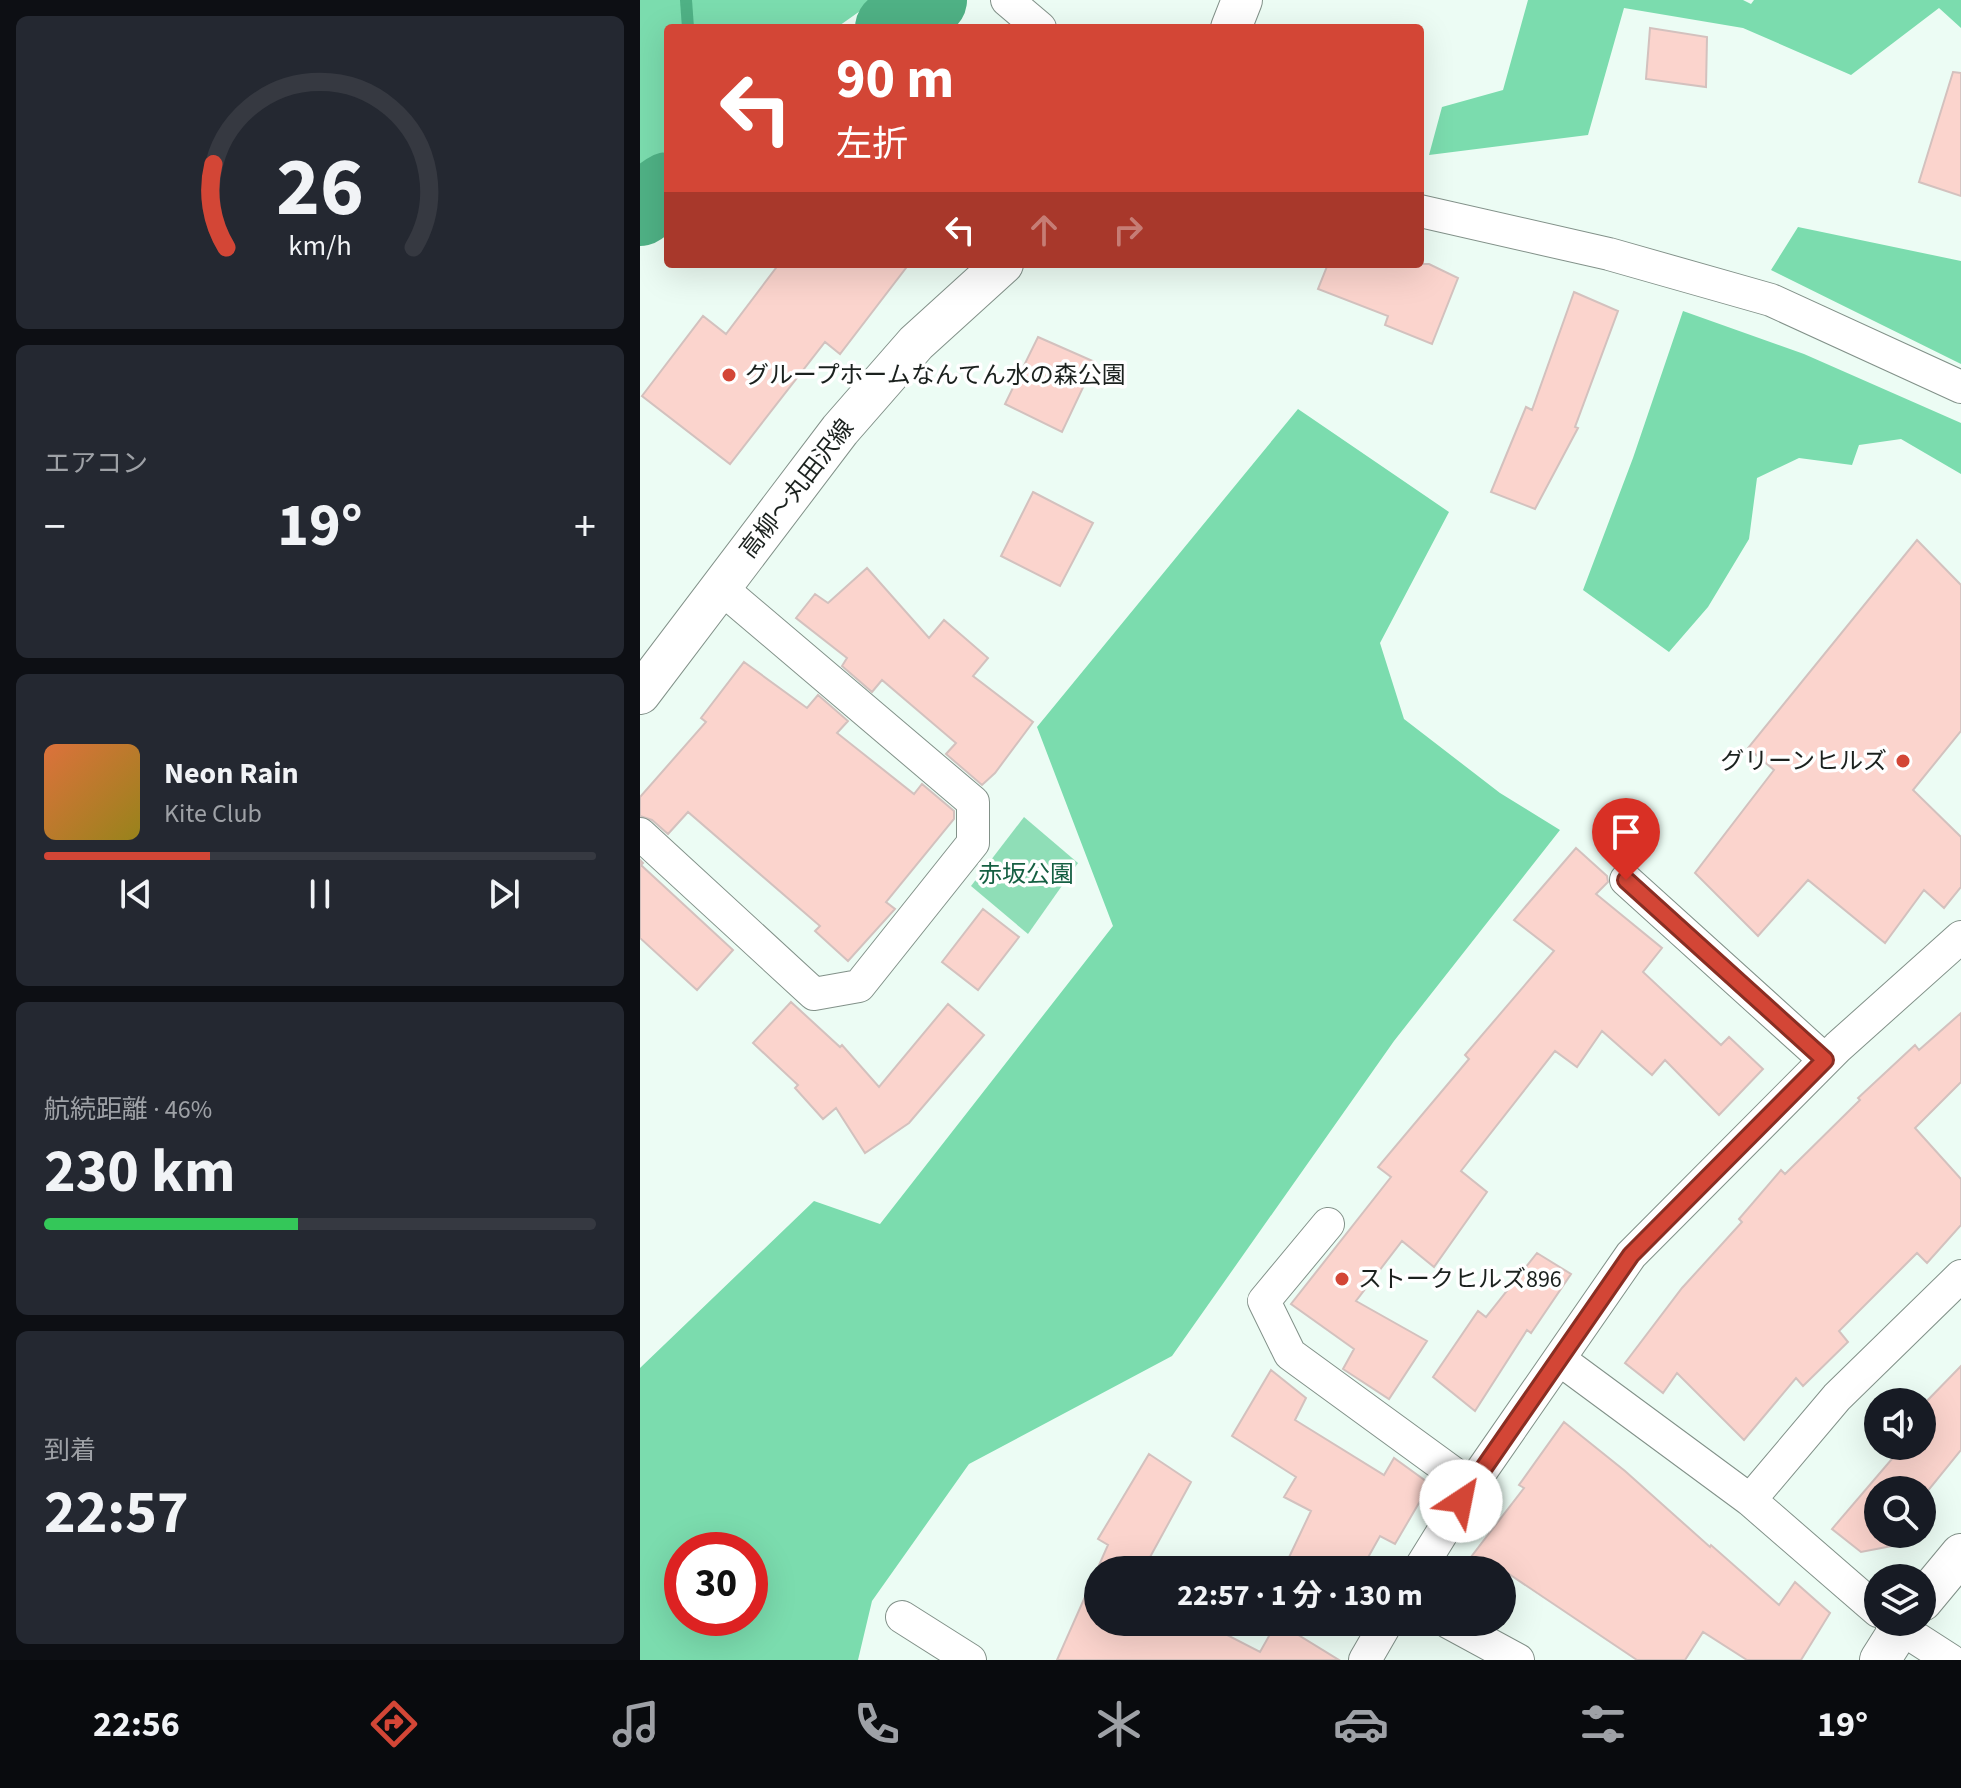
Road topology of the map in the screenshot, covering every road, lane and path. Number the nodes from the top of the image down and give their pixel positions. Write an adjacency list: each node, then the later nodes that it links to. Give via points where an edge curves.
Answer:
1 (1007, 0): 3 (street)
2 (1242, 0): 4 (street)
3 (1035, 24)
4 (1233, 24)
5 (1424, 212): 7 (street, via 1609,254 1771,300)
6 (999, 268): 8 (street, 高柳～丸田沢線, via 916,343)
7 (1961, 387)
8 (721, 588): 9 (street, 高柳～丸田沢線); 10 (street, via 973,802 973,843 859,986 814,994)
9 (640, 694)
10 (640, 834)
11 (1626, 880): 13 (street)
12 (1961, 937): 13 (street)
13 (1825, 1060): 16 (street, via 1631,1255)
14 (1328, 1224): 17 (street, via 1264,1301 1290,1354)
15 (1961, 1276): 18 (street, via 1837,1397)
16 (1559, 1359): 17 (street); 18 (street)
17 (1471, 1486): 20 (street)
18 (1750, 1500): 22 (street)
19 (1961, 1554): 21 (street)
20 (1428, 1556)
21 (1936, 1581)
22 (1864, 1597)
23 (902, 1617): 27 (street)
24 (1379, 1636): 28 (street)
25 (1474, 1636): 29 (street)
26 (1914, 1636): 30 (street)
27 (970, 1660)
28 (1365, 1660)
29 (1518, 1660)
30 (1950, 1660)

